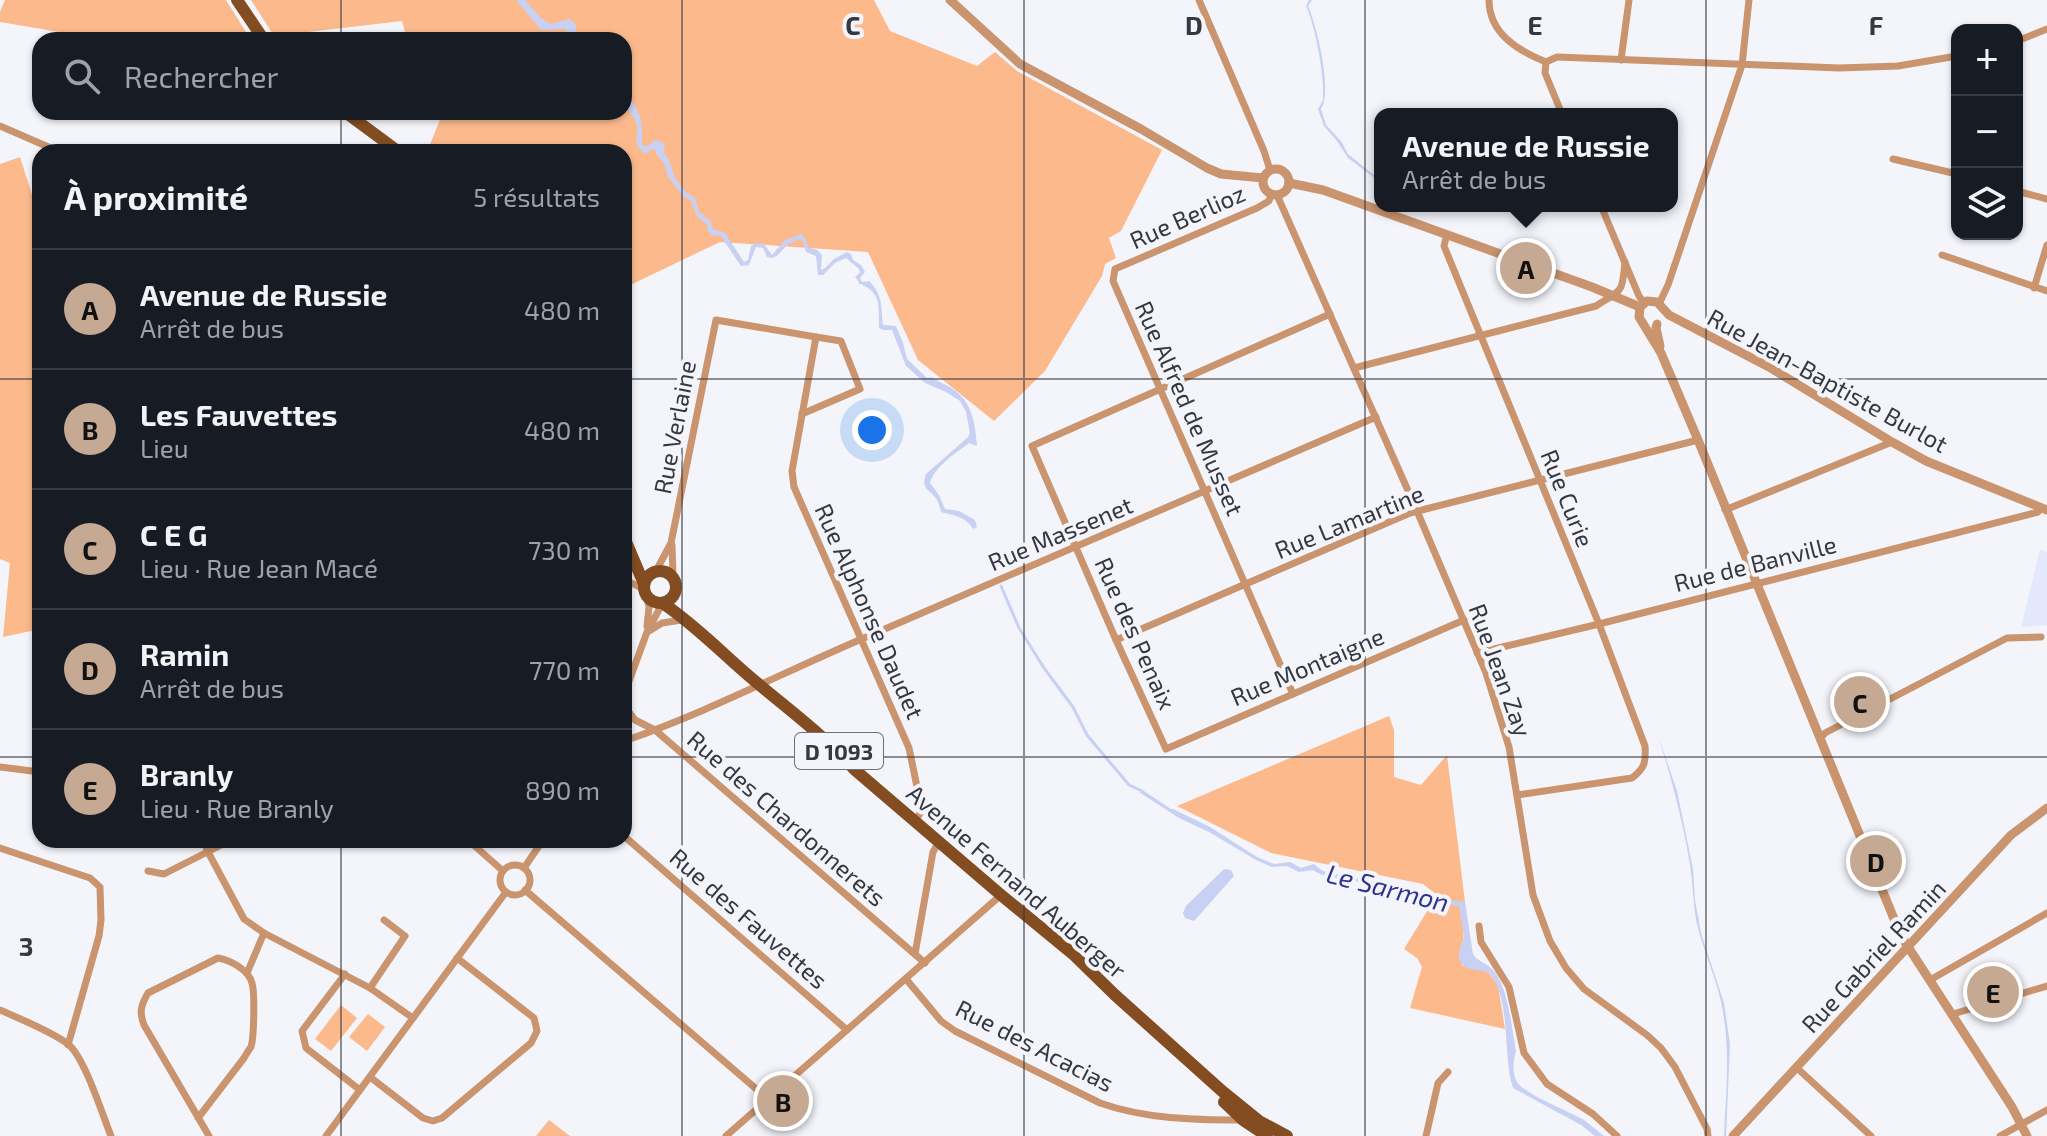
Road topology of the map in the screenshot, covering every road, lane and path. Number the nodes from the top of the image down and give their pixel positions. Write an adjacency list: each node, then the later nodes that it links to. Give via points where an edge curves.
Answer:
1 (237, 0): 8 (main road)
2 (950, 0): 21 (street, via 1020,64 1207,168 1221,174)
3 (1199, 0): 21 (street, via 1264,151)
4 (1489, 0): 12 (street, via 1505,39)
5 (1629, 0): 11 (street)
6 (1749, 0): 13 (street)
7 (2047, 29): 9 (street)
8 (259, 32)
9 (2023, 39)
10 (1951, 57): 13 (street, via 1898,66)
11 (1621, 60): 12 (street, via 1557,57); 13 (street)
12 (1546, 62): 14 (street, via 1545,73)
13 (1742, 65): 38 (street)
14 (1560, 108)
15 (356, 120): 18 (main road)
16 (0, 126): 17 (street)
17 (42, 144)
18 (390, 144)
19 (1893, 159): 20 (street)
20 (1951, 173)
21 (1267, 174): 22 (street, via 1285,172); 24 (street, via 1265,190)
22 (1289, 183): 24 (street, via 1284,193); 26 (street)
23 (2023, 193): 25 (street)
24 (1274, 195): 33 (street, Rue Berlioz, via 1257,208); 39 (street, Rue Jean Zay)
25 (2047, 199)
26 (1374, 208)
27 (1385, 212): 29 (street)
28 (1604, 212): 32 (street)
29 (1447, 234): 36 (street); 43 (street, Rue Curie, via 1444,246)
30 (2047, 245): 34 (street)
31 (1942, 255): 34 (street)
32 (1625, 262): 36 (street, via 1620,292); 37 (street)
33 (1115, 269): 47 (street, Rue Alfred de Musset, via 1113,281)
34 (2034, 288): 35 (street)
35 (2047, 291)
36 (1613, 295): 37 (street); 43 (street, via 1596,306)
37 (1642, 305): 38 (street, via 1650,301); 42 (street, via 1639,317)
38 (1661, 307): 40 (street, Rue Jean-Baptiste Burlot); 41 (street)
39 (1330, 314): 46 (street, Rue Jean Zay); 47 (street)
40 (1679, 321): 41 (street, Rue Jean-Baptiste Burlot); 51 (street, Rue Jean-Baptiste Burlot, via 1769,367)
41 (1659, 323): 42 (street); 45 (street)
42 (1645, 324): 45 (street)
43 (1479, 336): 46 (street); 52 (street, Rue Curie)
44 (816, 337): 48 (street, Rue Alphonse Daudet); 48 (street, via 841,341 860,389); 57 (street, Rue Verlaine, via 716,320)
45 (1661, 353): 50 (street)
46 (1354, 368): 49 (street, Rue Jean Zay)
47 (1160, 388): 53 (street, Rue Alfred de Musset); 58 (street, Rue des Penaix, via 1032,446)
48 (802, 414): 73 (street, Rue Alphonse Daudet, via 794,487)
49 (1376, 417): 53 (street, Rue Massenet); 56 (street, Rue Jean Zay)
50 (1698, 440): 52 (street, Rue Lamartine); 55 (street)
51 (1892, 442): 54 (street, Rue Jean-Baptiste Burlot); 55 (street)
52 (1539, 480): 56 (street, Rue Lamartine); 70 (street, Rue Curie)
53 (1205, 491): 58 (street, Rue Massenet); 65 (street, Rue Alfred de Musset)
54 (2044, 509): 64 (street, Rue de Banville)
55 (1725, 510): 64 (street)
56 (1417, 511): 65 (street, Rue Lamartine); 68 (street, Rue Jean Zay)
57 (671, 543): 60 (street, Rue Verlaine); 63 (street, Rue Verlaine)
58 (1076, 548): 73 (street, Rue Massenet); 74 (street, Rue des Penaix)
59 (633, 555): 63 (main road)
60 (673, 576): 63 (main road, via 662,570); 66 (main road)
61 (632, 579): 63 (street)
62 (632, 579): 63 (street)
63 (647, 583): 67 (main road, via 652,603); 71 (street)
64 (1756, 583): 70 (street, Rue de Banville); 82 (street)
65 (1246, 585): 74 (street, Rue Lamartine); 78 (street, Rue Alfred de Musset)
66 (674, 594): 67 (main road); 69 (main road, Avenue Fernand Auberger / D 1093)
67 (663, 604): 69 (main road, Avenue Fernand Auberger / D 1093); 71 (street)
68 (1464, 620): 75 (street, Rue Jean Zay); 78 (street, Rue Montaigne)
69 (689, 621): 71 (street, via 662,623); 77 (main road, Avenue Fernand Auberger / D 1093)
70 (1599, 624): 75 (street, Rue de Banville); 86 (street, Rue Curie, via 1645,746 1641,771 1632,778)
71 (647, 632): 76 (street)
72 (2041, 637): 82 (street, via 2007,638)
73 (861, 640): 77 (street, Rue Massenet); 88 (street, Rue Alphonse Daudet, via 909,748 921,806)
74 (1116, 640): 83 (street, Rue des Penaix)
75 (1477, 653): 86 (street, Rue Jean Zay, via 1505,733)
76 (632, 673)
77 (760, 685): 80 (street, Rue Massenet); 88 (main road, Avenue Fernand Auberger / D 1093)
78 (1293, 694): 83 (street, Rue Montaigne)
79 (632, 716): 80 (street, Rue des Chardonnerets)
80 (655, 730): 81 (street, Rue Massenet); 108 (street, Rue des Chardonnerets)
81 (632, 738)
82 (1820, 739): 107 (street)
83 (1166, 749)
84 (0, 767): 85 (street)
85 (32, 771)
86 (1517, 795): 135 (street, Rue Jean Zay, via 1533,895 1550,941 1584,989 1661,1048)
87 (2047, 808): 107 (street, Rue Gabriel Ramin, via 2011,835)
88 (915, 821): 89 (main road, Avenue Fernand Auberger / D 1093)
89 (939, 842): 102 (main road, Avenue Fernand Auberger / D 1093); 108 (street)
90 (632, 843): 120 (street, Rue des Fauvettes)
91 (0, 848): 121 (street, via 90,878 100,887 99,936)
92 (206, 848): 96 (street)
93 (216, 848): 96 (street)
94 (477, 848): 99 (street)
95 (538, 848): 97 (street)
96 (208, 852): 98 (street, via 164,874); 106 (street, via 244,919)
97 (524, 868): 99 (street, via 515,865); 100 (street, via 529,876)
98 (148, 871)
99 (503, 871): 101 (street, via 500,884)
100 (525, 890): 101 (street); 127 (street)
101 (506, 892): 109 (street)
102 (1001, 895): 110 (street); 122 (main road, Avenue Fernand Auberger / D 1093)
103 (2047, 913): 114 (street)
104 (384, 920): 116 (street, via 405,936)
105 (1479, 926): 143 (street, via 1481,942 1509,987 1524,1053 1547,1084)
106 (264, 933): 111 (street); 112 (street)
107 (1908, 947): 114 (street); 123 (street, Rue Gabriel Ramin)
108 (915, 954): 110 (street, Rue des Chardonnerets)
109 (457, 958): 119 (street); 125 (street, via 534,1018 531,1043 433,1121)
110 (925, 963): 113 (street)
111 (247, 973): 130 (street, via 252,983 250,1047); 130 (street, via 218,958 148,993 142,1003 144,1025)
112 (345, 974): 116 (street); 126 (street, via 302,1031 306,1048)
113 (906, 979): 120 (street); 131 (street, Rue des Acacias, via 955,1031 1100,1103 1141,1114)
114 (1930, 980): 118 (street)
115 (2047, 986): 118 (street)
116 (370, 988): 119 (street)
117 (0, 1010): 121 (street)
118 (1953, 1014): 134 (street)
119 (413, 1018): 125 (street)
120 (847, 1030): 127 (street)
121 (68, 1045): 136 (street, via 83,1065)
122 (1173, 1047): 128 (main road, Avenue Fernand Auberger / D 1093); 133 (main road, Avenue Fernand Auberger / D 1093)
123 (1797, 1068): 145 (street, Rue Gabriel Ramin); 146 (street)
124 (1448, 1072): 142 (street, via 1438,1083)
125 (370, 1077): 126 (street)
126 (360, 1090): 138 (street)
127 (769, 1100): 139 (street)
128 (1225, 1103): 131 (street); 132 (main road, Avenue Fernand Auberger / D 1093)
129 (2047, 1110): 134 (street)
130 (198, 1118): 137 (street)
131 (1215, 1120): 132 (street, Rue des Acacias)
132 (1243, 1120): 133 (street, Rue des Acacias); 140 (main road, Avenue Fernand Auberger / D 1093)
133 (1259, 1121): 141 (main road, Avenue Fernand Auberger / D 1093)
134 (2022, 1124): 147 (street); 148 (street)
135 (1708, 1132): 144 (street, Rue Jean Zay)
136 (111, 1136)
137 (209, 1136)
138 (326, 1136)
139 (726, 1136)
140 (1267, 1136)
141 (1287, 1136)
142 (1426, 1136)
143 (1617, 1136)
144 (1715, 1136)
145 (1733, 1136)
146 (1871, 1136)
147 (2000, 1136)
148 (2027, 1136)

